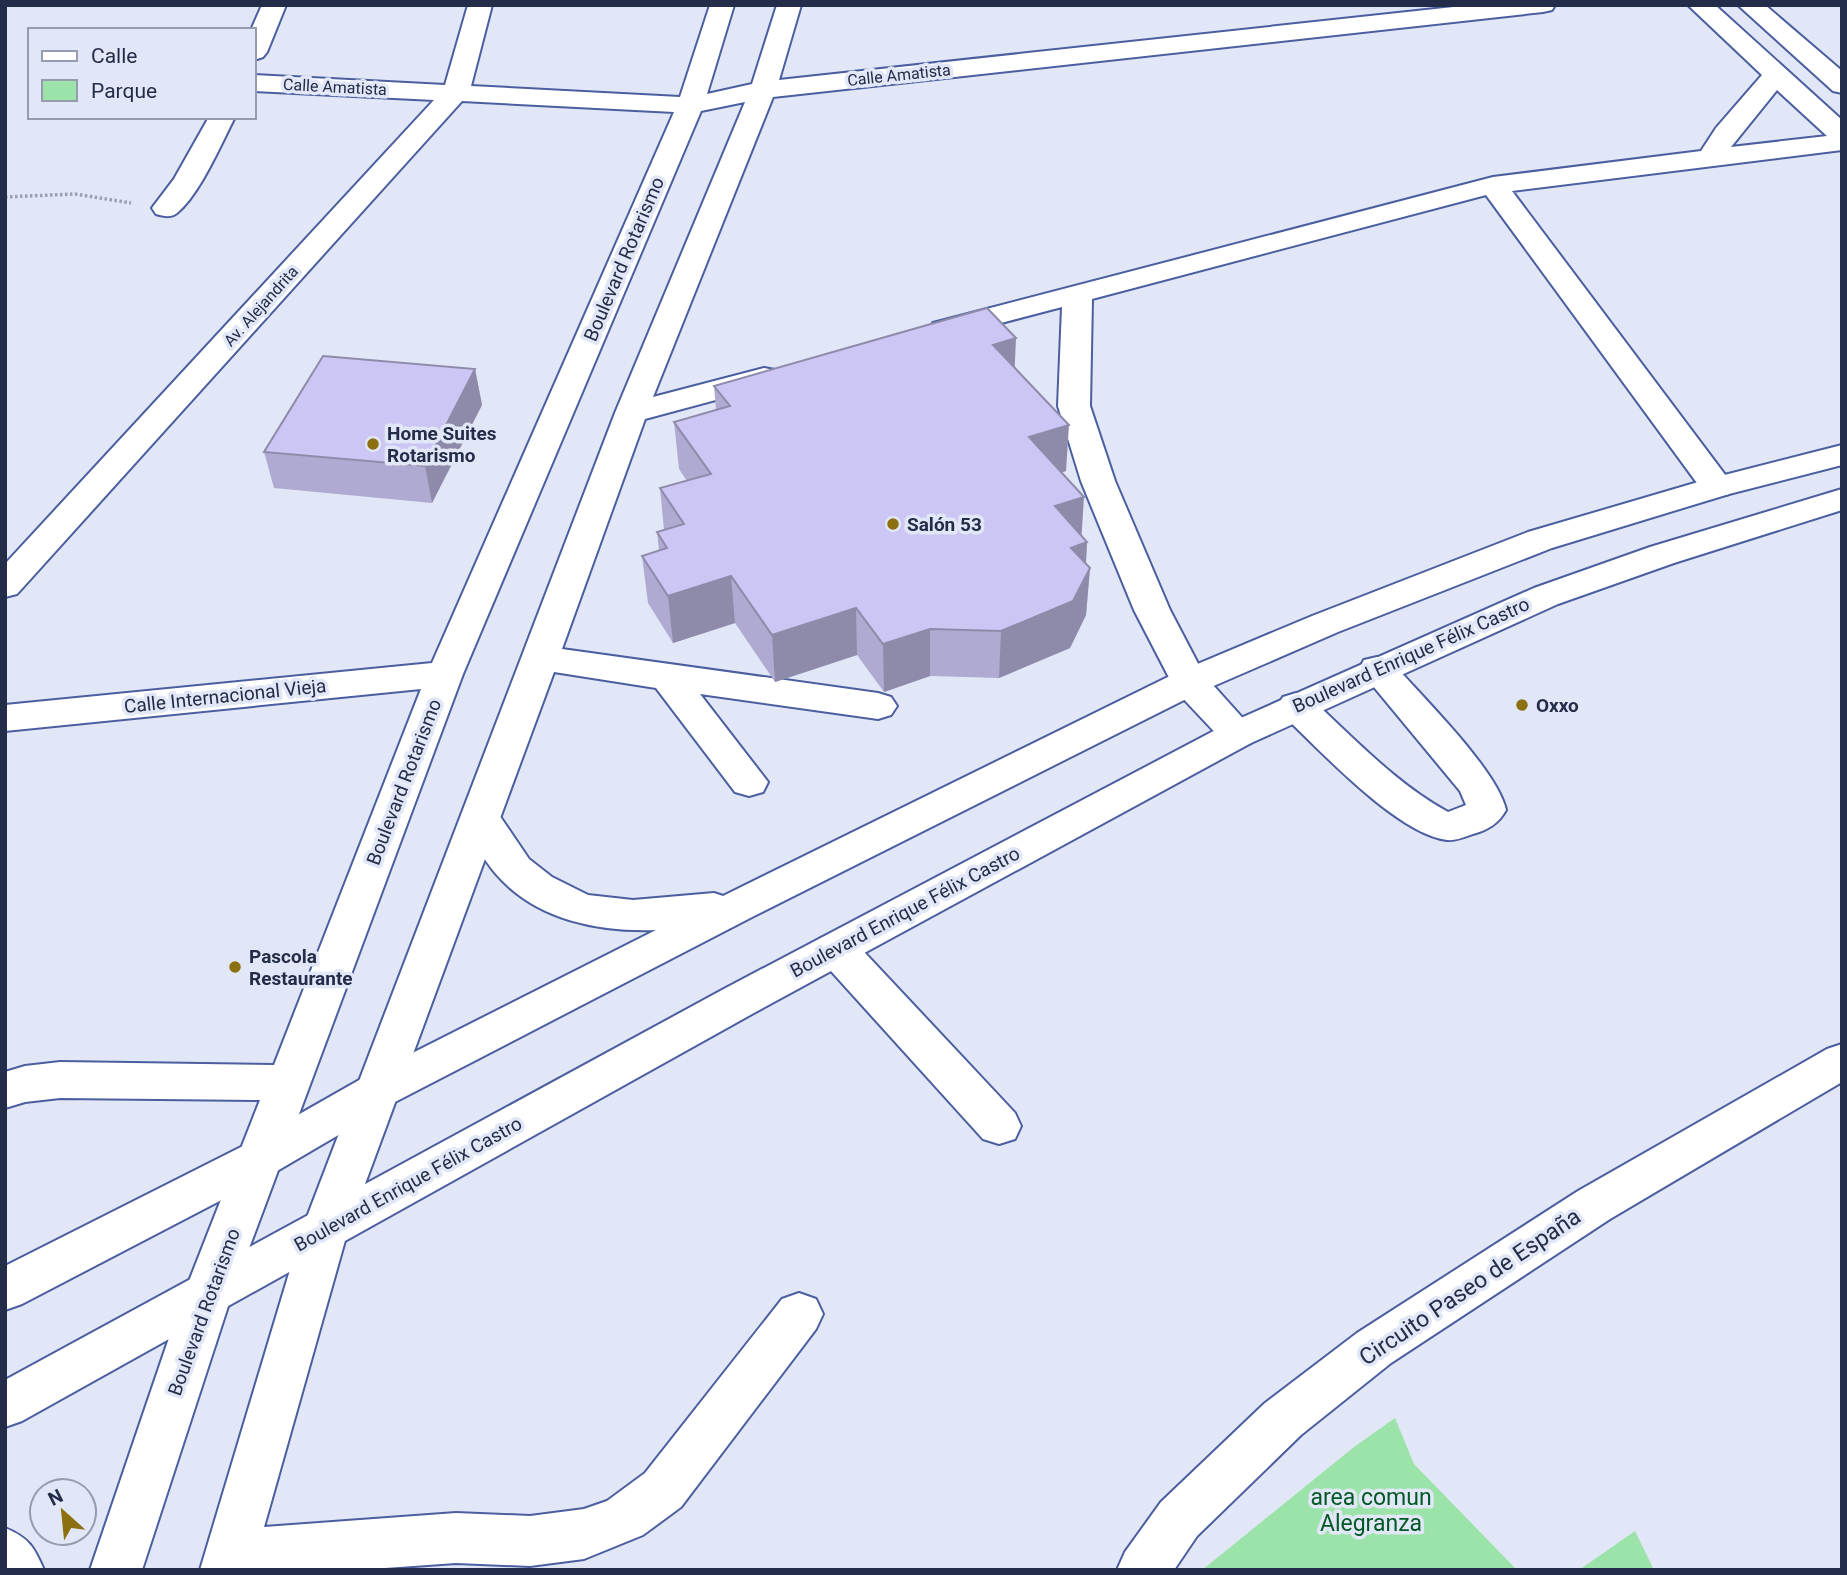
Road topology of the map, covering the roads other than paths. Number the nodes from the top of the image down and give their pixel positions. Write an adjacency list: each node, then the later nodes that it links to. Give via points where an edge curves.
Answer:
1 (274, 5): 8 (street)
2 (480, 5): 13 (street, Av. Alejandrita)
3 (722, 5): 14 (street, Boulevard Rotarismo)
4 (789, 5): 12 (street)
5 (1543, 5): 12 (street, Calle Amatista)
6 (1700, 5): 9 (street)
7 (1750, 5): 11 (street)
8 (256, 47)
9 (1777, 74): 16 (street); 18 (street)
10 (256, 83): 13 (street, Calle Amatista)
11 (1842, 85)
12 (763, 90): 14 (street, Calle Amatista); 24 (street)
13 (456, 92): 14 (street, Calle Amatista); 28 (street, Av. Alejandrita)
14 (690, 105): 31 (street, Boulevard Rotarismo)
15 (221, 119): 20 (street, via 187,181)
16 (1842, 135)
17 (1842, 142): 18 (street)
18 (1710, 159): 19 (street)
19 (1493, 185): 21 (street); 26 (street)
20 (166, 208)
21 (1077, 293): 22 (street); 33 (street, via 1074,406 1127,552)
22 (922, 335)
23 (790, 370): 24 (street)
24 (631, 413): 29 (street)
25 (1842, 455): 26 (street)
26 (1717, 487): 33 (street, via 1527,544)
27 (1842, 499): 30 (street, Boulevard Enrique Félix Castro, via 1546,596)
28 (5, 586)
29 (540, 658): 32 (street); 39 (street)
30 (1377, 669): 35 (street, Boulevard Enrique Félix Castro); 35 (street, via 1484,796 1487,810 1473,821 1448,826 1408,807)
31 (445, 674): 36 (street, Calle Internacional Vieja); 43 (street, Boulevard Rotarismo)
32 (667, 677): 34 (street); 38 (street)
33 (1189, 682): 37 (street); 40 (street)
34 (878, 706)
35 (1296, 706): 37 (street, Boulevard Enrique Félix Castro)
36 (5, 718)
37 (1238, 734): 41 (street, Boulevard Enrique Félix Castro)
38 (749, 782)
39 (481, 819): 40 (street, via 513,867 551,898 589,912 643,917); 45 (street)
40 (740, 905): 45 (street)
41 (836, 949): 46 (street); 48 (street, Boulevard Enrique Félix Castro)
42 (1842, 1061): 57 (street, Circuito Paseo de España, via 1594,1205 1374,1348 1283,1419 1179,1519)
43 (290, 1083): 44 (street, via 60,1080); 47 (street, Boulevard Rotarismo)
44 (5, 1090)
45 (377, 1091): 47 (street); 48 (street)
46 (999, 1126)
47 (261, 1158): 49 (street); 50 (street, Boulevard Rotarismo)
48 (325, 1230): 50 (street, Boulevard Enrique Félix Castro); 54 (street)
49 (5, 1289)
50 (208, 1294): 52 (street, Boulevard Enrique Félix Castro); 56 (street, Boulevard Rotarismo)
51 (799, 1314): 54 (street, via 663,1490 625,1518 584,1534 530,1541 456,1538)
52 (5, 1405)
53 (5, 1553): 55 (street)
54 (228, 1562)
55 (18, 1570)
56 (116, 1570)
57 (1143, 1570)

